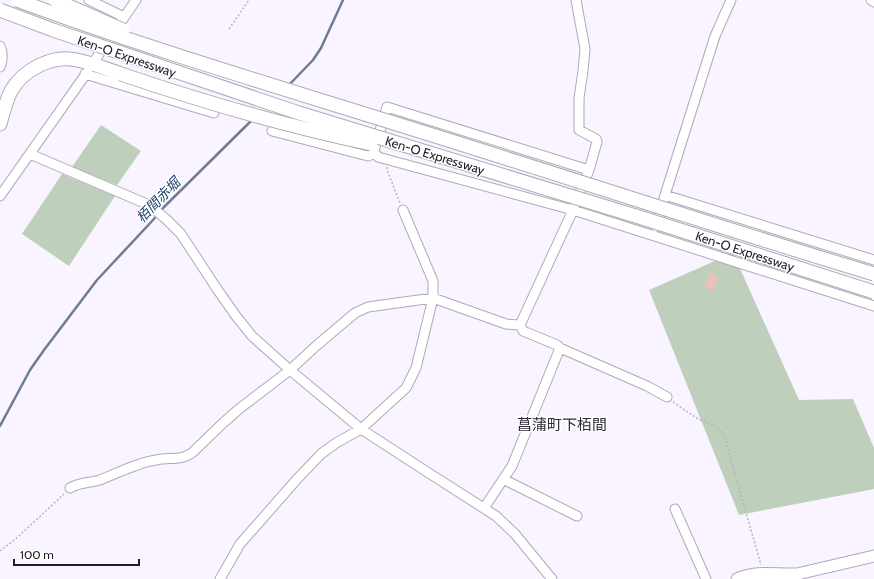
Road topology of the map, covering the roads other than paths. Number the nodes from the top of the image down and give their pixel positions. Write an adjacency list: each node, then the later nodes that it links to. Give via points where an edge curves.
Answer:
1 (17, 0): 14 (highway, Ken-O Expressway, bridge, via 90,27)
2 (55, 0): 14 (highway, bridge, via 130,33)
3 (89, 0): 10 (street)
4 (136, 0): 10 (street)
5 (576, 0): 21 (street, via 585,49 579,98 579,130 597,142)
6 (731, 0): 22 (street, via 715,36)
7 (871, 0): 8 (street)
8 (874, 2)
9 (0, 10): 20 (highway, Ken-O Expressway, bridge, via 299,113)
10 (124, 17): 12 (street)
11 (0, 46): 13 (street, via 3,56)
12 (95, 60)
13 (0, 67)
14 (265, 83): 28 (highway, Ken-O Expressway, bridge)
15 (214, 113): 19 (street, via 86,72)
16 (0, 124): 20 (highway, bridge, via 11,91 18,80 41,64 52,60 76,59 272,120)
17 (272, 131): 18 (street, via 368,156)
18 (374, 152): 21 (street, via 387,107); 25 (street, via 378,157)
19 (30, 154): 23 (street); 34 (street, via 149,205 166,219 181,234 252,336)
20 (455, 162): 29 (highway, Ken-O Expressway, bridge)
21 (589, 170): 25 (street)
22 (665, 195): 26 (street); 27 (street)
23 (0, 196)
24 (403, 210): 30 (street, via 433,281)
25 (573, 210): 26 (street); 32 (street)
26 (653, 236): 31 (street)
27 (874, 260)
28 (874, 274)
29 (874, 292)
30 (432, 298): 32 (street, via 506,324); 34 (street, via 373,306 359,311); 36 (street, via 416,368 406,388)
31 (874, 306)
32 (520, 325): 33 (street, via 523,331)
33 (560, 348): 35 (street); 37 (street, via 512,466)
34 (290, 370): 36 (street); 38 (street, via 239,409 187,457 156,460)
35 (667, 397)
36 (361, 429): 39 (street); 43 (street, via 336,443 310,464 240,544)
37 (503, 479): 39 (street); 41 (street)
38 (70, 488)
39 (484, 508): 44 (street, via 515,534)
40 (675, 509): 45 (street)
41 (577, 516)
42 (874, 556): 46 (main road, via 797,574 749,574)
43 (222, 578)
44 (552, 579)
45 (706, 579)
46 (737, 579)

